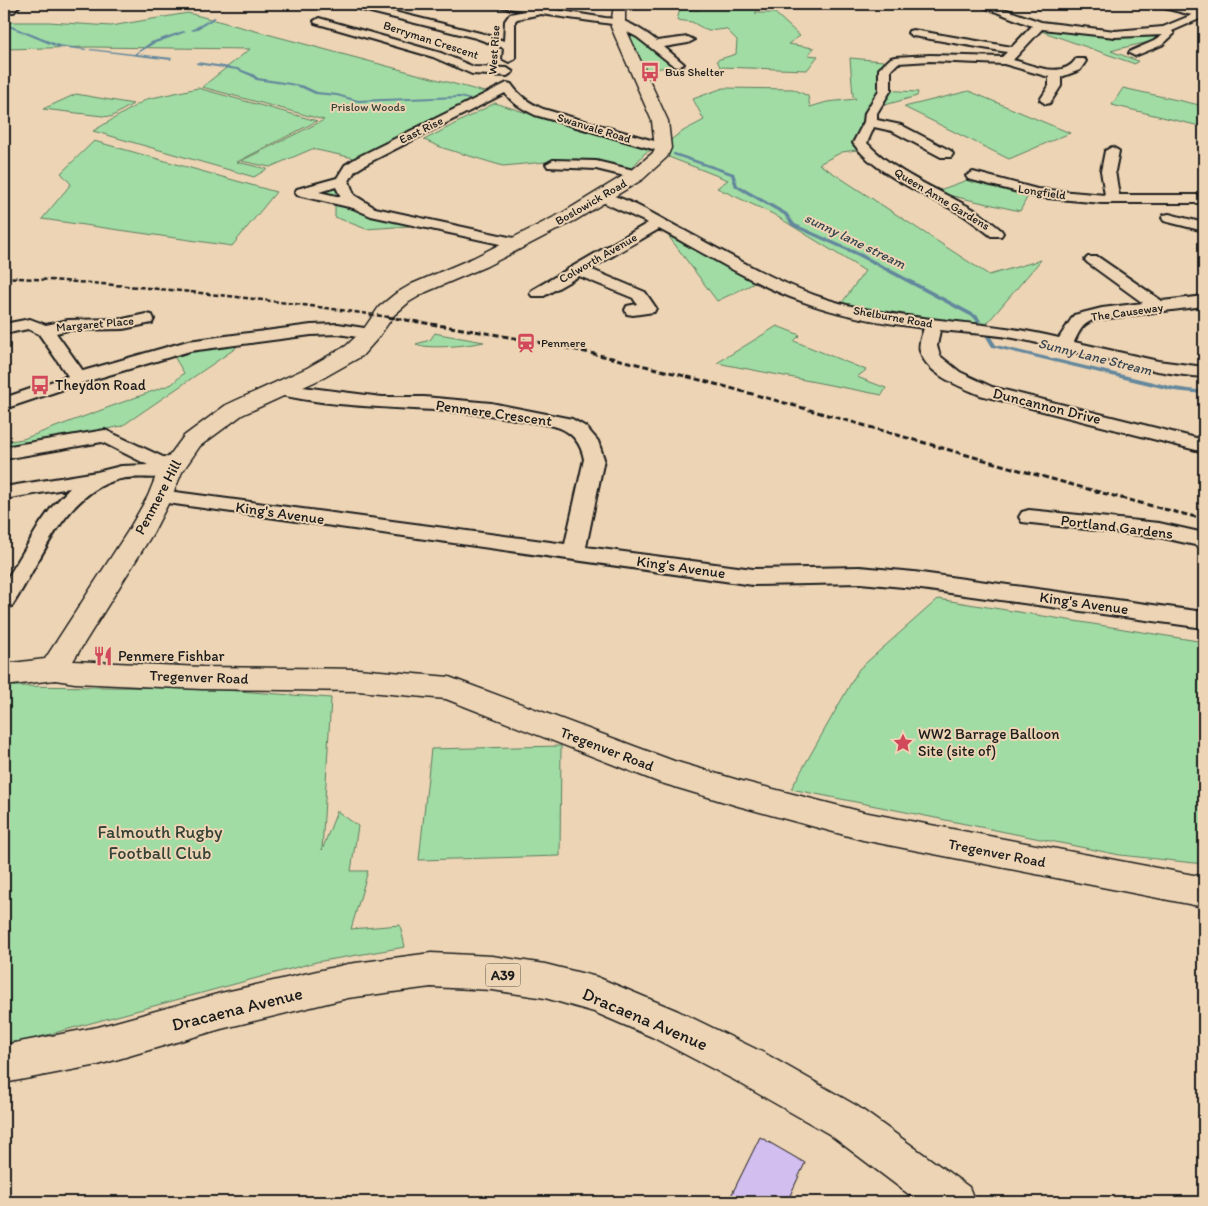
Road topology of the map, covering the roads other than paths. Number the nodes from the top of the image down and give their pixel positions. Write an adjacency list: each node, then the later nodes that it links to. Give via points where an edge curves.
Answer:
1 (350, 4): 15 (street)
2 (503, 4): 6 (street); 8 (street)
3 (623, 4): 10 (street)
4 (982, 4): 11 (street)
5 (1160, 4): 7 (street)
6 (545, 12): 8 (street, West Rise); 10 (street)
7 (1203, 13): 12 (street)
8 (514, 16): 13 (street, West Rise, via 510,21)
9 (319, 21): 24 (street, Berryman Crescent, via 437,55 472,70)
10 (617, 22): 17 (street); 31 (street, via 660,121)
11 (1039, 25): 12 (street, via 1114,34); 19 (street)
12 (1163, 30): 20 (street, via 1169,34 1168,37)
13 (511, 31): 15 (street); 18 (street, West Rise)
14 (913, 34): 19 (street)
15 (480, 36): 18 (street)
16 (688, 40): 17 (street)
17 (655, 45): 23 (street)
18 (510, 47): 24 (street, West Rise)
19 (1014, 50): 21 (street)
20 (1135, 53)
21 (1005, 61): 25 (street, Queen Anne Gardens); 30 (street, Queen Anne Gardens, via 895,60 885,69 885,90 871,113)
22 (1080, 61): 25 (street, via 1076,68)
23 (678, 64)
24 (507, 72): 26 (street, West Rise)
25 (1055, 75): 28 (street, via 1055,86)
26 (506, 87): 27 (street, East Rise); 29 (street, Swanvale Road)
27 (490, 96): 29 (street, Swanvale Road); 37 (street, East Rise, via 363,160 350,168)
28 (1046, 100)
29 (526, 106): 31 (street, Swanvale Road)
30 (870, 122): 33 (street, via 896,128); 45 (street, Queen Anne Gardens, via 860,143 871,155 926,192 969,213)
31 (663, 148): 35 (street, Boslowick Road, via 661,154)
32 (1112, 151): 39 (street, via 1108,171)
33 (946, 154)
34 (553, 164): 35 (street, via 596,165)
35 (637, 175): 38 (street, Boslowick Road)
36 (973, 176): 39 (street, Longfield, via 1037,193)
37 (342, 181): 41 (street); 41 (street, via 302,192)
38 (602, 197): 43 (street, Shelburne Road); 46 (street, Boslowick Road)
39 (1113, 199): 40 (street, Longfield)
40 (1204, 199)
41 (354, 204): 46 (street, via 420,224)
42 (1169, 218): 44 (street)
43 (658, 224): 48 (street, Colworth Avenue); 54 (street, Shelburne Road, via 794,293 838,308)
44 (1204, 227)
45 (996, 233)
46 (518, 243): 55 (street, Boslowick Road, via 402,298 386,310)
47 (1093, 260): 51 (street)
48 (577, 269): 49 (street, Colworth Avenue); 52 (street, via 639,296 648,308)
49 (538, 293)
50 (1204, 301): 51 (street, The Causeway)
51 (1160, 306): 58 (street, The Causeway, via 1081,318)
52 (633, 310)
53 (146, 319): 57 (street, Margaret Place, via 124,324 68,325)
54 (933, 324): 58 (street, Shelburne Road, via 983,328); 63 (street, Duncannon Drive, via 928,350 936,362 986,391)
55 (374, 327): 60 (street, via 310,330 188,346); 61 (street, Penmere Hill, via 360,346 345,356)
56 (4, 329): 57 (street, Margaret Place, via 30,324)
57 (45, 330): 60 (street, Margaret Place)
58 (1064, 346): 59 (street, Shelburne Road, via 1134,363)
59 (1204, 372)
60 (78, 378): 62 (street)
61 (279, 389): 65 (street, Penmere Hill, via 234,410 192,441); 71 (street, Penmere Crescent, via 382,403 491,409 565,423 579,431 592,445 594,459)
62 (4, 404)
63 (1204, 446)
64 (4, 453): 65 (street, via 106,436 160,463)
65 (173, 466): 66 (street); 68 (street, Penmere Hill)
66 (105, 476): 67 (street); 72 (street, via 87,484 72,497 49,527)
67 (4, 494)
68 (160, 496): 71 (street, King's Avenue); 74 (street, Penmere Hill)
69 (1030, 517): 70 (street, Portland Gardens, via 1159,530)
70 (1204, 540)
71 (574, 553): 73 (street, King's Avenue, via 754,577 860,575 914,580)
72 (4, 600)
73 (1204, 620)
74 (56, 669): 75 (street, Tregenver Road); 76 (street, Tregenver Road, via 202,678 358,680 449,688 669,773 738,793 863,826)
75 (4, 675)
76 (1204, 892)
77 (4, 1064): 78 (street, Dracaena Avenue / A39, via 98,1046 221,1011 348,981 431,970 492,973 546,981 597,995 673,1028 843,1120)
78 (954, 1202)

